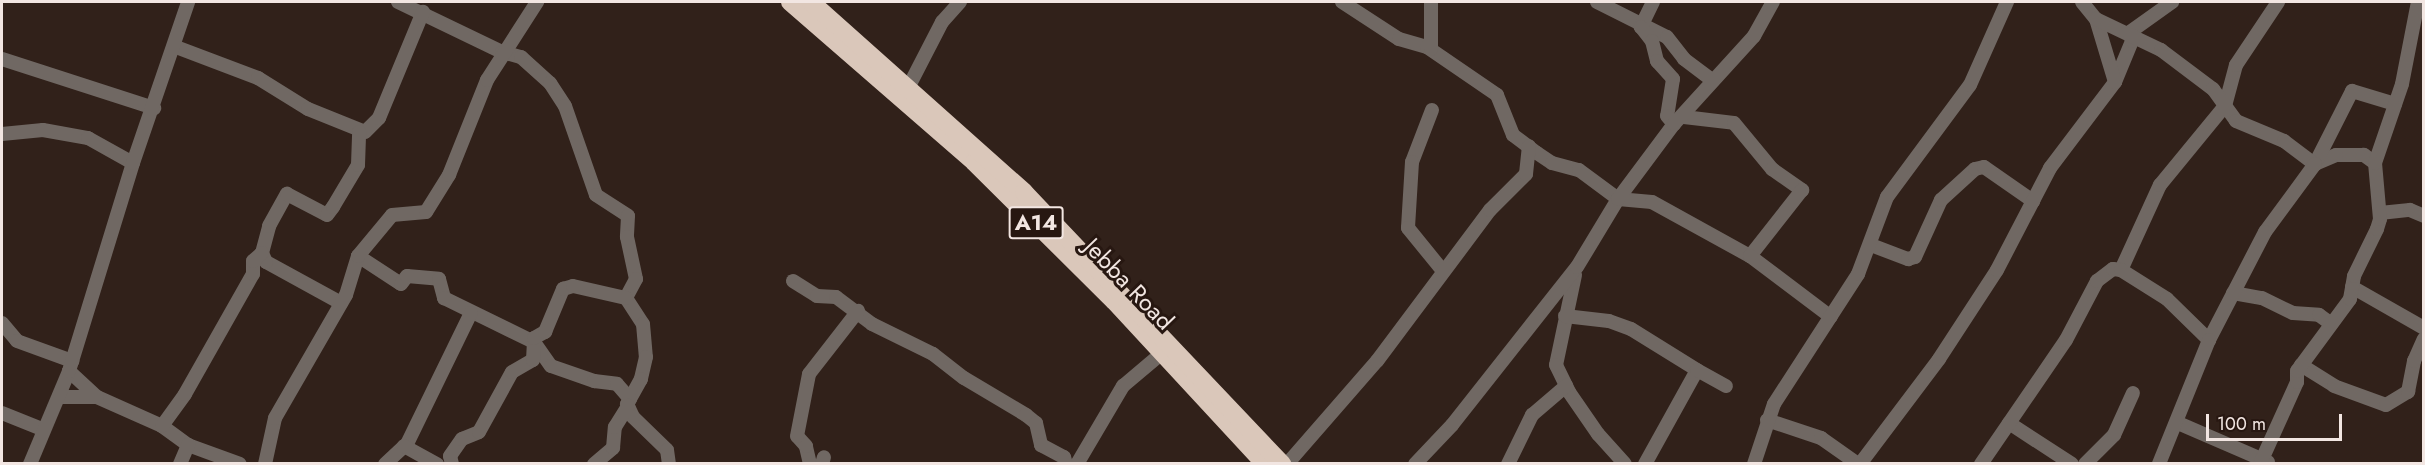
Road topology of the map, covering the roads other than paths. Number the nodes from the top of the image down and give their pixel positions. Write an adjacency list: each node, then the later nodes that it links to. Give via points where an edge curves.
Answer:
1 (188, 2): 21 (street)
2 (398, 2): 17 (street)
3 (537, 2): 25 (street, via 514,42)
4 (790, 2): 67 (highway, Jebba Road / A14, via 974,162)
5 (811, 2): 29 (highway)
6 (960, 2): 29 (street, via 942,22)
7 (1342, 2): 23 (street, via 1399,39)
8 (1431, 2): 23 (street)
9 (1597, 2): 19 (street)
10 (1653, 2): 19 (street)
11 (1773, 2): 27 (street, via 1754,36)
12 (2007, 2): 45 (street, via 1955,110 1887,197)
13 (2082, 2): 18 (street)
14 (2172, 2): 20 (street)
15 (2278, 2): 31 (street, via 2236,65)
16 (2418, 2): 22 (street)
17 (423, 12): 25 (street); 35 (street, via 378,118 365,132)
18 (2096, 19): 20 (street); 28 (street)
19 (1641, 27): 27 (street, via 1667,37 1684,59); 34 (street, via 1652,41 1657,61 1673,78 1667,116)
20 (2130, 32): 28 (street, via 2132,41); 31 (street, via 2213,89)
21 (176, 47): 32 (street); 35 (street, via 258,78 308,109)
22 (2409, 48): 24 (street); 30 (street)
23 (1431, 49): 37 (street, via 1497,95 1512,135)
24 (2424, 50)
25 (502, 52): 46 (street, via 449,175 426,212 393,215); 55 (street, via 521,57 550,83 565,106 596,195 628,216 627,237 636,279)
26 (2, 58): 32 (street)
27 (1713, 81): 34 (street)
28 (2115, 82): 42 (street, via 2050,168)
29 (909, 86): 99 (highway, via 1083,250)
30 (2395, 104): 39 (street); 40 (street, via 2352,91)
31 (2225, 106): 40 (street, via 2236,121 2284,141); 50 (street, via 2160,185)
32 (154, 108): 38 (street)
33 (1432, 110): 51 (street, via 1412,162 1408,228)
34 (1679, 121): 41 (street); 47 (street, via 1734,123 1772,169 1802,189)
35 (359, 132): 48 (street, via 358,165 327,215 287,194 269,226)
36 (2, 134): 38 (street, via 43,130 88,138)
37 (1529, 146): 41 (street, via 1552,163 1580,170); 51 (street, via 1526,174 1490,210)
38 (133, 163): 69 (street)
39 (2375, 163): 40 (street, via 2364,156 2336,155); 43 (street)
40 (2315, 164): 54 (street, via 2265,232)
41 (1618, 199): 47 (street, via 1652,202); 49 (street)
42 (2033, 201): 45 (street, via 1984,167 1975,169 1941,200 1915,257 1908,259); 106 (street, via 1997,270 1939,359)
43 (2380, 213): 44 (street, via 2410,210); 53 (street)
44 (2424, 216)
45 (1871, 244): 60 (street)
46 (358, 256): 56 (street); 58 (street, via 401,284 407,276 439,279 444,298)
47 (1750, 256): 60 (street)
48 (264, 258): 56 (street); 81 (street, via 253,261 253,274 185,394)
49 (1577, 267): 59 (street); 101 (street, via 1452,425)
50 (2121, 270): 65 (street, via 2167,298); 79 (street, via 2106,272 2097,281 2066,340)
51 (1443, 272): 100 (street, via 1377,361)
52 (793, 281): 57 (street, via 817,296 836,297)
53 (2352, 288): 62 (street, via 2350,299); 63 (street)
54 (2234, 294): 62 (street, via 2262,298 2293,313 2319,315); 65 (street)
55 (626, 298): 66 (street, via 573,286 563,289 545,332); 76 (street, via 643,324 645,341 640,379)
56 (341, 303): 89 (street, via 275,418)
57 (858, 311): 95 (street, via 809,374 797,435 806,446); 96 (street, via 872,324 933,354 964,378 1026,415 1036,423 1041,445 1064,457)
58 (471, 313): 66 (street); 84 (street)
59 (1565, 316): 70 (street, via 1609,321 1631,329); 71 (street, via 1556,365)
60 (1831, 317): 78 (street, via 1785,385)
61 (2, 322): 69 (street, via 17,341)
62 (2330, 323): 68 (street)
63 (2424, 328)
64 (2424, 339): 68 (street, via 2414,361 2408,392 2386,405 2334,386)
65 (2209, 340): 80 (street)
66 (534, 342): 76 (street, via 551,366 594,381 617,384); 92 (street, via 533,360 512,372 479,432 462,439 450,456)
67 (1162, 353): 97 (street, via 1123,386); 98 (highway, Jebba Road / A14)
68 (2301, 365): 85 (street)
69 (70, 366): 74 (street); 75 (street)
70 (1696, 370): 72 (street); 104 (street)
71 (1566, 386): 102 (street, via 1532,415); 103 (street, via 1598,434)
72 (1726, 386)
73 (2133, 393): 109 (street, via 2114,435)
74 (59, 397): 75 (street); 82 (street)
75 (97, 397): 81 (street)
76 (629, 402): 93 (street, via 615,426 613,448); 94 (street, via 633,417 667,450)
77 (2, 413): 82 (street)
78 (1767, 420): 105 (street); 106 (street, via 1821,438)
79 (2008, 423): 107 (street); 108 (street)
80 (2178, 423): 85 (street); 110 (street)
81 (162, 426): 83 (street)
82 (42, 429): 86 (street)
83 (188, 445): 87 (street); 88 (street)
84 (406, 446): 90 (street); 91 (street)
85 (2264, 462)
86 (30, 464)
87 (180, 464)
88 (240, 464)
89 (265, 464)
90 (384, 464)
91 (437, 464)
92 (452, 464)
93 (594, 464)
94 (669, 464)
95 (810, 464)
96 (1066, 464)
97 (1077, 464)
98 (1265, 464)
99 (1281, 464)
100 (1287, 464)
101 (1415, 464)
102 (1508, 464)
103 (1625, 464)
104 (1645, 464)
105 (1754, 464)
106 (1859, 464)
107 (1982, 464)
108 (2072, 464)
109 (2085, 464)
110 (2159, 464)

